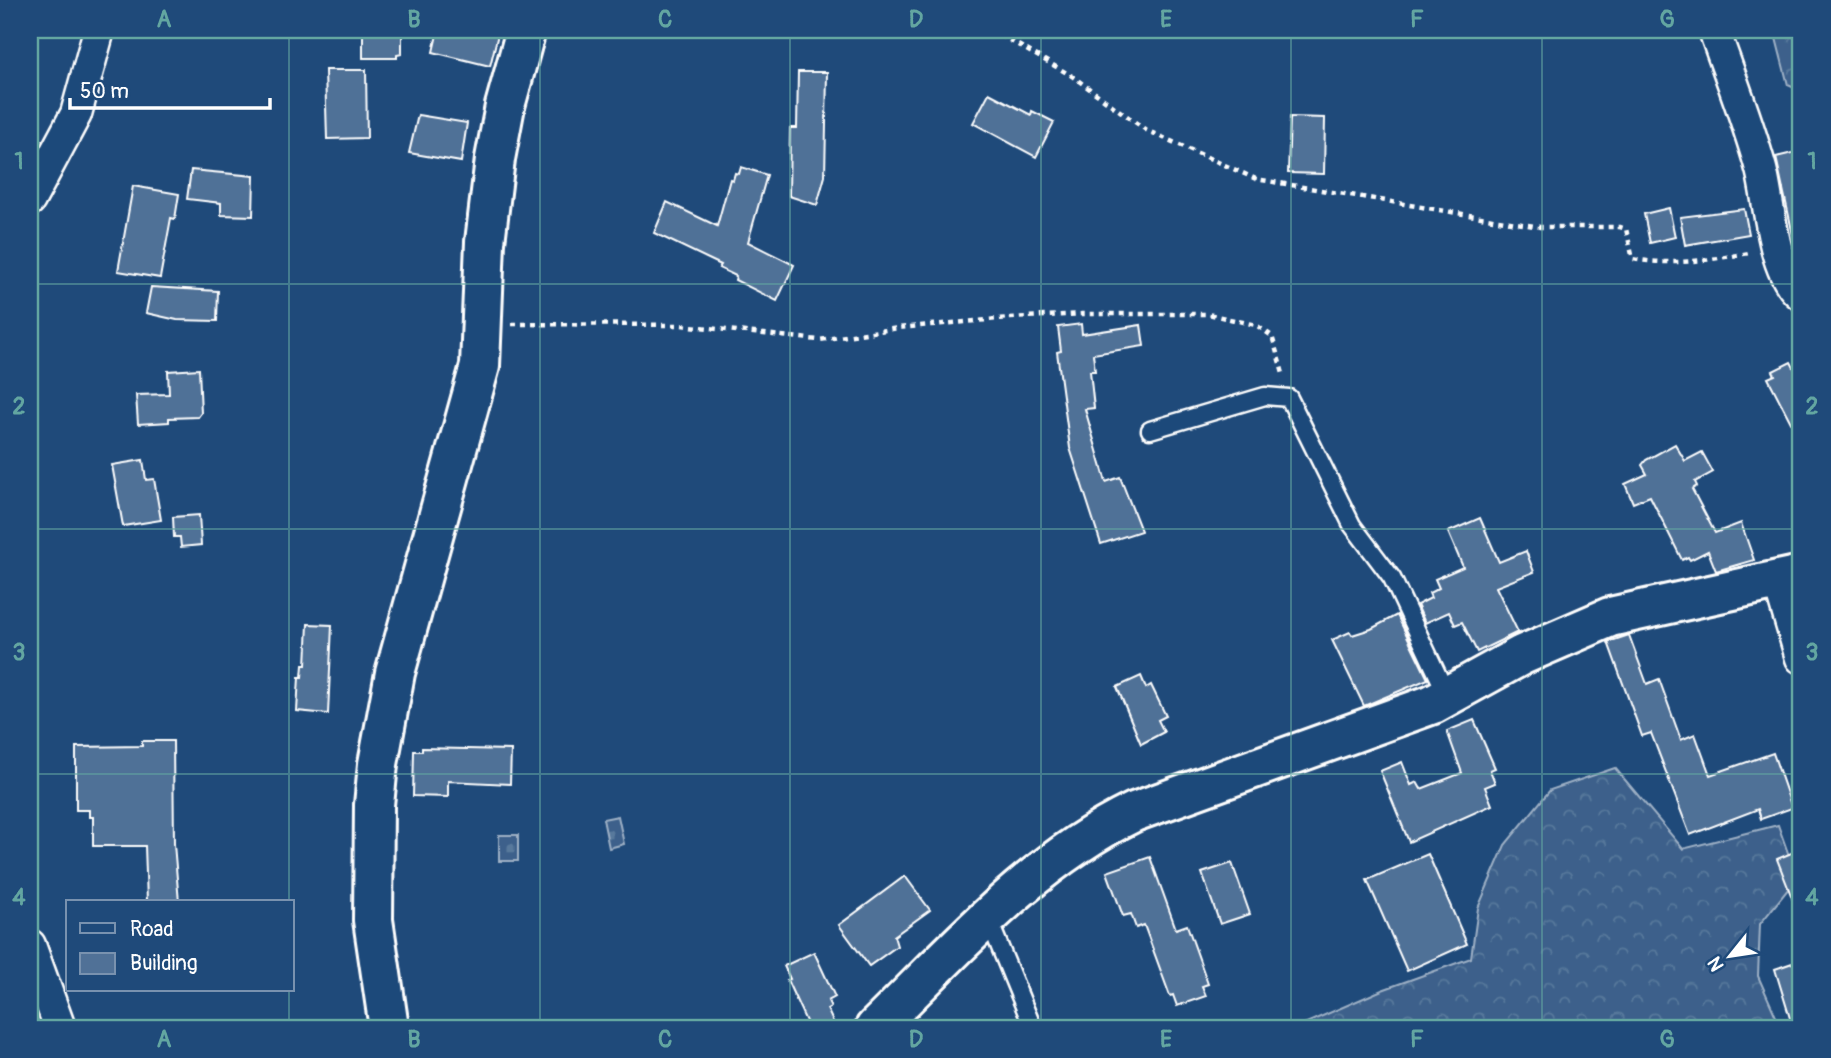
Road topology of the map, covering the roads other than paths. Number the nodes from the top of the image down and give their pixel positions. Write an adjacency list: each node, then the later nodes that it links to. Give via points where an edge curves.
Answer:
1 (99, 30): 4 (street, via 76,114)
2 (526, 30): 13 (street, via 495,159 485,242 480,366 394,673 378,764 373,920)
3 (1714, 30): 5 (street, via 1761,169 1788,281)
4 (30, 200)
5 (1801, 295)
6 (1150, 430): 9 (lane, via 1265,396 1289,398 1352,525 1392,578)
7 (1789, 578): 8 (street); 9 (street, via 1610,617 1522,655)
8 (1801, 658)
9 (1448, 697): 10 (street, via 1134,812 1059,855)
10 (988, 918): 14 (street); 15 (lane)
11 (30, 945): 12 (street)
12 (61, 1028)
13 (389, 1028)
14 (875, 1028)
15 (1033, 1028)

